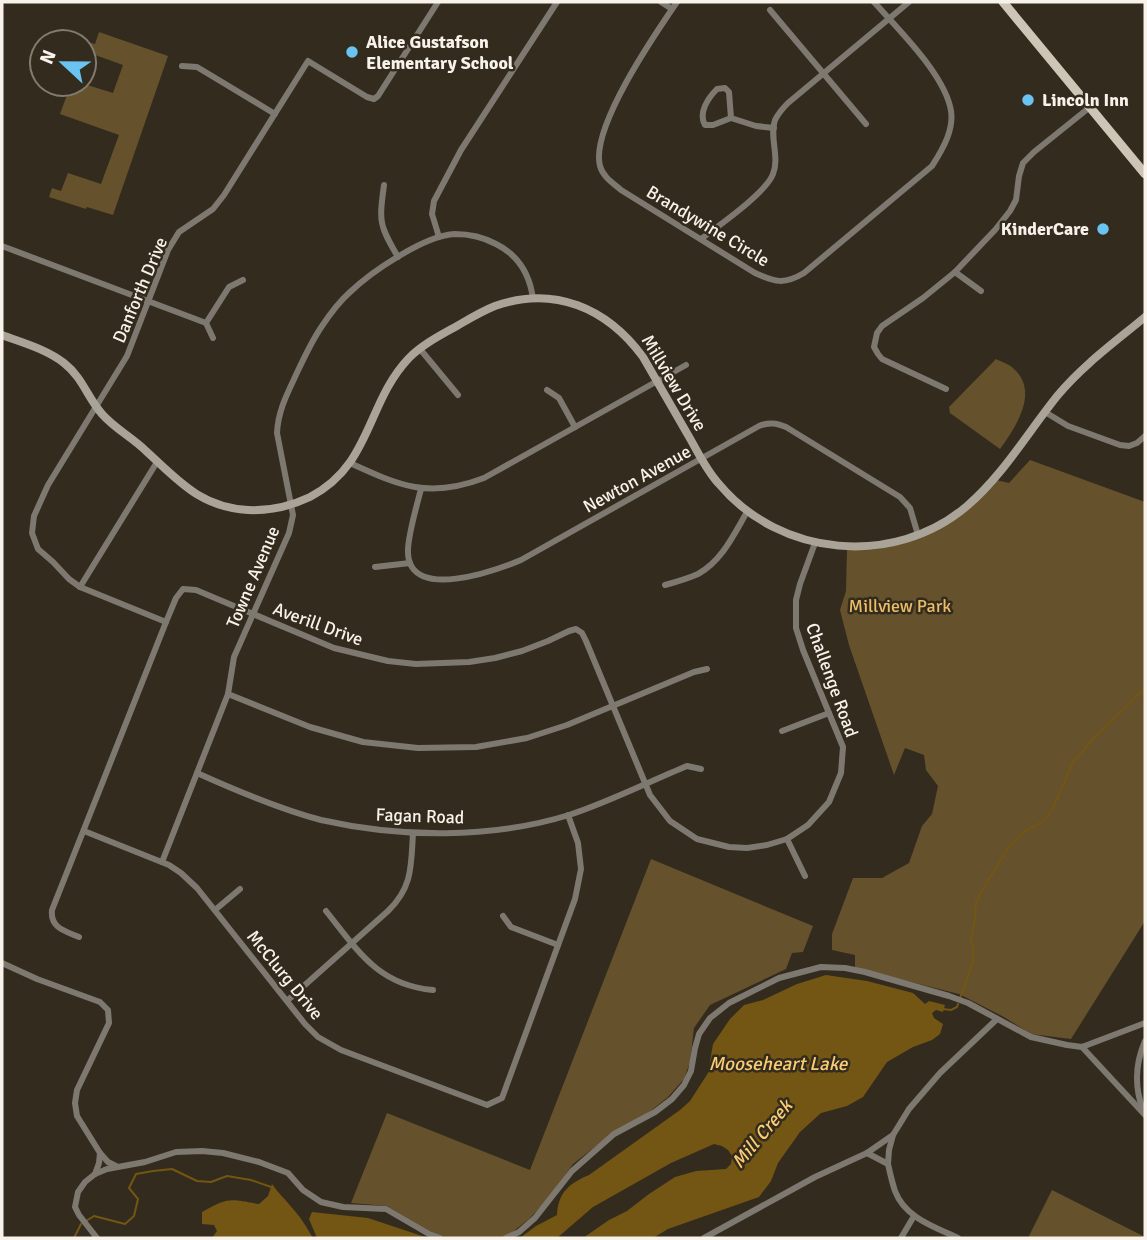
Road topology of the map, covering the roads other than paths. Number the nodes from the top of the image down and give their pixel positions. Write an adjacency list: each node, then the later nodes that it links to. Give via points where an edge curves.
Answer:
1 (438, 2): 14 (street, Danforth Drive, via 374,99 308,61)
2 (558, 2): 20 (street, via 466,143 434,201 432,214)
3 (661, 2): 8 (street)
4 (677, 2): 8 (street, Brandywine Circle)
5 (874, 2): 10 (street, Brandywine Circle)
6 (909, 2): 10 (street)
7 (1003, 2): 13 (main road)
8 (672, 9): 21 (street, Brandywine Circle, via 615,102 600,166 621,190)
9 (770, 10): 12 (street)
10 (889, 19): 12 (street); 21 (street, Brandywine Circle, via 940,82 951,107 947,138 932,166 792,280 767,279)
11 (182, 66): 14 (street, via 197,67)
12 (822, 73): 16 (street); 17 (street, via 788,103)
13 (1090, 107): 18 (main road); 24 (street, via 1023,163 1010,211)
14 (275, 114): 28 (street, Danforth Drive, via 213,209 179,232)
15 (731, 118): 15 (street, via 729,92 717,89 704,110 704,123 713,125); 17 (street)
16 (866, 124)
17 (774, 128): 21 (street, via 776,162 770,181)
18 (1145, 174)
19 (384, 185): 23 (street, via 381,223)
20 (439, 237): 23 (street, Towne Avenue); 27 (street, Towne Avenue, via 471,235 503,248 525,271)
21 (701, 239)
22 (2, 246): 28 (street)
23 (398, 257): 47 (street, Towne Avenue, via 349,293 323,324 280,410 277,433)
24 (955, 272): 26 (street); 36 (street, via 882,326 874,346 882,359)
25 (243, 280): 30 (street, via 229,287)
26 (981, 291)
27 (533, 299): 33 (street, Millview Drive, via 493,307); 35 (street, Millview Drive, via 574,304 610,321 643,356)
28 (149, 301): 30 (street); 39 (street, Danforth Drive, via 127,356)
29 (1145, 317): 40 (street, Millview Drive, via 1080,371)
30 (206, 323): 32 (street)
31 (2, 335): 39 (street, Millview Drive, via 67,365)
32 (213, 338)
33 (420, 349): 38 (street); 45 (street, Millview Drive, via 391,382)
34 (687, 365): 35 (street)
35 (657, 381): 41 (street); 43 (street, Millview Drive)
36 (946, 389)
37 (547, 390): 41 (street, via 559,398)
38 (458, 395)
39 (96, 407): 44 (street, Millview Drive); 54 (street, Danforth Drive, via 48,485 32,533 38,549)
40 (1045, 412): 42 (street, via 1068,426 1120,444 1129,446); 49 (street, Millview Drive, via 1014,456 976,497 955,515)
41 (575, 427): 46 (street, via 484,478 453,488)
42 (1145, 436)
43 (701, 458): 48 (street, Millview Drive, via 718,484); 49 (street, Newton Avenue, via 759,426 780,425 900,497 910,508); 51 (street, Newton Avenue, via 504,567 436,580 420,575)
44 (157, 462): 47 (street, Millview Drive, via 188,489 224,506 259,510); 54 (street)
45 (350, 463): 46 (street); 47 (street, Millview Drive, via 320,492)
46 (421, 489): 51 (street, via 409,543)
47 (291, 505): 55 (street, Towne Avenue, via 289,533)
48 (747, 512): 50 (street, Millview Drive, via 779,531); 53 (street, via 714,562 696,575)
49 (918, 534): 50 (street, Millview Drive, via 867,546)
50 (815, 543): 61 (street, Challenge Road, via 795,614 799,640)
51 (410, 564): 52 (street)
52 (375, 567)
53 (665, 585)
54 (80, 587): 56 (street)
55 (253, 614): 56 (street, Averill Drive, via 183,589); 57 (street, Averill Drive, via 334,648 416,664 495,658); 59 (street, Towne Avenue, via 234,657)
56 (166, 622): 67 (street)
57 (569, 631): 60 (street, Challenge Road, via 582,633)
58 (707, 669): 60 (street)
59 (228, 694): 60 (street, via 310,727 363,742 418,748 475,747 527,738); 64 (street, Towne Avenue)
60 (612, 705): 65 (street, Challenge Road)
61 (829, 713): 62 (street); 69 (street, Challenge Road, via 843,747 841,773 829,802)
62 (782, 731)
63 (701, 769): 65 (street, Fagan Road, via 687,766)
64 (197, 774): 68 (street, Fagan Road, via 319,819); 70 (street, Towne Avenue)
65 (645, 783): 66 (street, Fagan Road); 69 (street, Challenge Road, via 670,821 697,839 747,848)
66 (568, 815): 68 (street, Fagan Road, via 517,827); 78 (street, via 581,869)
67 (84, 831): 70 (street, McClurg Drive); 76 (street, via 51,915 56,926)
68 (414, 833): 77 (street, via 410,879 402,896)
69 (787, 839): 71 (street)
70 (162, 862): 73 (street, McClurg Drive, via 181,873)
71 (805, 876)
72 (240, 889): 73 (street)
73 (215, 910): 81 (street, McClurg Drive)
74 (326, 911): 77 (street)
75 (503, 916): 78 (street, via 511,927)
76 (79, 937)
77 (352, 943): 80 (street, via 383,974 416,989); 81 (street)
78 (558, 945): 81 (street, McClurg Drive, via 502,1098 487,1105 334,1046 311,1031)
79 (2, 963): 88 (street, via 100,1002 108,1010 109,1023 75,1103 77,1116)
80 (433, 990)
81 (288, 1000)
82 (998, 1019): 85 (street, via 1031,1037); 87 (street, via 940,1073); 96 (street, via 949,996 845,968 821,967 779,978 710,1017 699,1034 691,1071 672,1099 614,1134 572,1171 535,1218)
83 (1145, 1023): 85 (street)
84 (1145, 1041): 86 (street, via 1136,1073)
85 (1082, 1047): 86 (street)
86 (1145, 1114)
87 (892, 1135): 89 (street); 90 (street)
88 (100, 1153): 91 (street); 92 (street)
89 (867, 1153): 90 (street); 97 (street)
90 (888, 1164): 93 (street, via 895,1192)
91 (118, 1167): 92 (street); 95 (street, via 176,1152 223,1153 288,1173 321,1202 386,1209)
92 (95, 1174): 94 (street, via 78,1192 75,1207)
93 (914, 1216): 98 (street); 99 (street)
94 (97, 1238)
95 (440, 1238)
96 (506, 1238)
97 (704, 1238)
98 (901, 1238)
99 (958, 1238)

